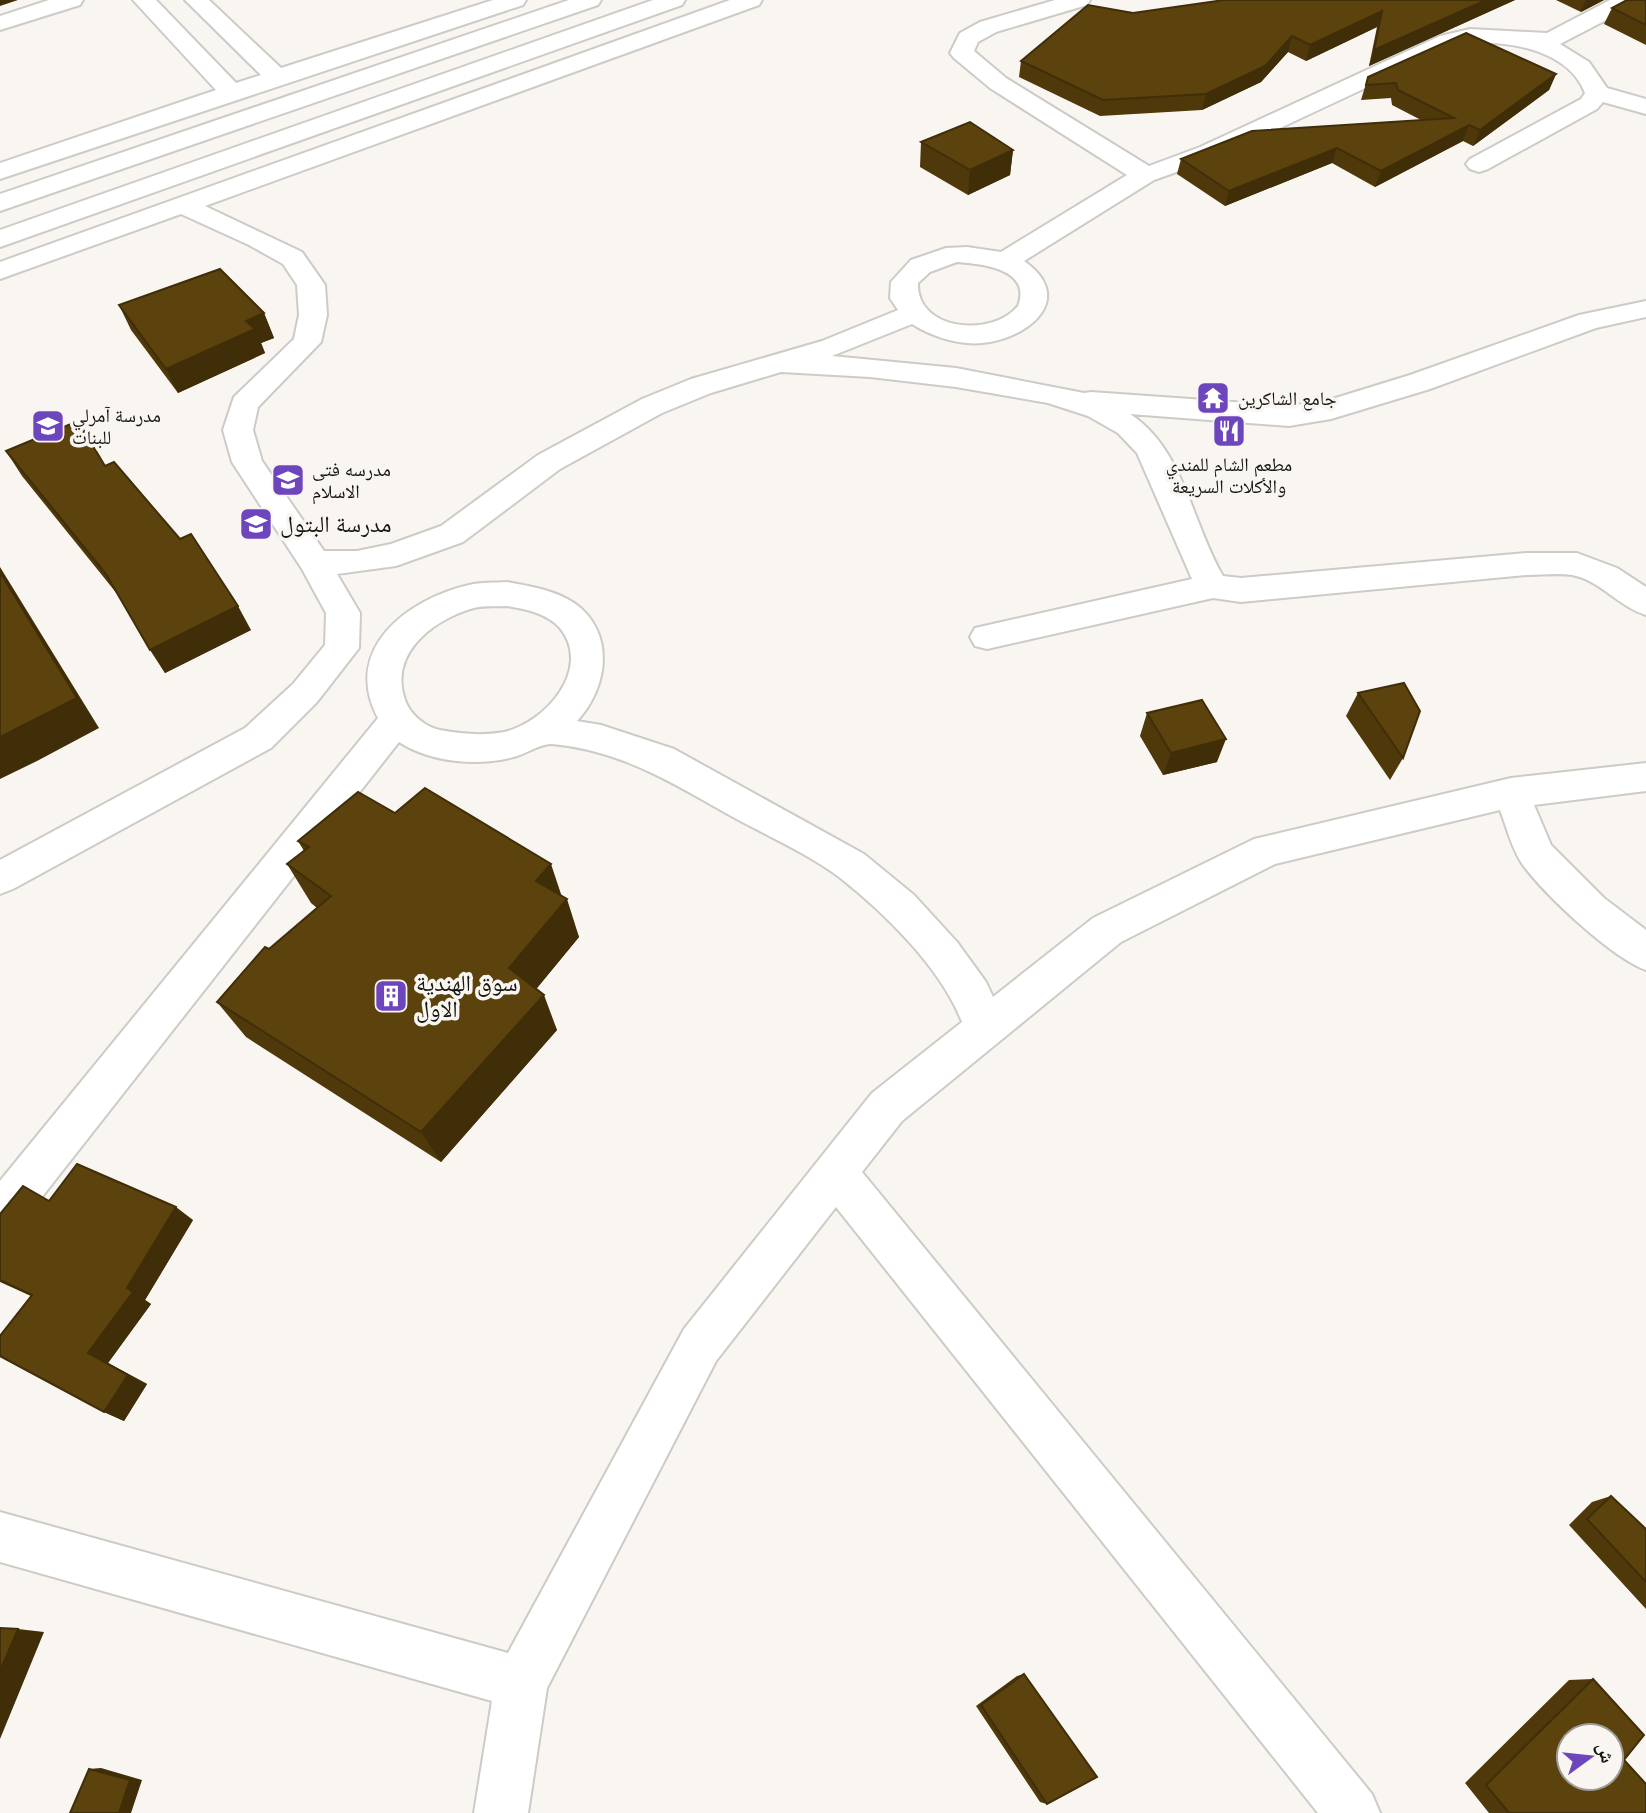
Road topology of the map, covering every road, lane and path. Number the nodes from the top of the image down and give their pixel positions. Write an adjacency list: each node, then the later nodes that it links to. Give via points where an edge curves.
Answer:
1 (72, 0): 10 (street)
2 (144, 0): 15 (street)
3 (196, 0): 14 (street)
4 (515, 0): 11 (street)
5 (590, 0): 12 (street)
6 (674, 0): 18 (street)
7 (751, 0): 20 (street)
8 (1079, 0): 23 (street, via 988,27 968,38 962,53 998,83)
9 (1627, 0): 13 (street, via 1569,32)
10 (0, 23)
11 (447, 23): 12 (street); 14 (street)
12 (520, 25): 24 (street)
13 (1535, 41): 16 (street, via 1578,64 1595,82); 23 (street, via 1470,36 1448,41 1209,152)
14 (277, 77): 15 (street)
15 (231, 92): 19 (street)
16 (1597, 93): 17 (street); 21 (street, via 1589,104)
17 (1646, 107)
18 (359, 111): 20 (street); 26 (street)
19 (69, 148): 22 (street); 24 (street)
20 (318, 157): 25 (street)
21 (1479, 164)
22 (0, 172)
23 (1145, 175): 27 (street)
24 (12, 199)
25 (181, 205): 28 (street); 33 (street, via 293,258 311,285 313,315 307,342 244,404 238,430 247,462)
26 (0, 239)
27 (1005, 261): 30 (street, via 955,254 913,269 903,283 903,299); 30 (street, via 1024,272 1035,287 1036,303 1026,318 1008,329 957,334)
28 (0, 271)
29 (1646, 309): 32 (street, via 1589,321 1331,409 1289,416)
30 (913, 314): 31 (street)
31 (782, 363): 32 (street, via 945,373); 33 (street, via 701,386 652,406 549,462 452,534 396,555)
32 (1078, 400): 34 (street, via 1140,436)
33 (315, 563): 37 (street, via 342,613)
34 (1213, 586): 35 (street, via 1241,590 1527,564 1577,564 1606,576); 36 (street)
35 (1646, 603)
36 (987, 636)
37 (342, 648): 38 (street); 43 (street, via 305,693 258,738)
38 (392, 649): 39 (street, via 384,661 382,692); 40 (street, via 402,633 431,611 468,597 507,594 543,601 571,619 586,645 588,675 572,704)
39 (396, 720): 40 (street, via 424,740 462,749 505,745); 47 (street)
40 (544, 729): 45 (street, via 601,739 661,759 851,865 900,907 943,954 972,995)
41 (1646, 777): 42 (street)
42 (1511, 793): 44 (street, via 1536,854 1590,910); 45 (street, via 1268,850 1107,930)
43 (0, 878)
44 (1646, 953)
45 (985, 1028): 46 (street, via 887,1107)
46 (835, 1172): 49 (street, via 700,1345); 51 (street)
47 (0, 1215)
48 (0, 1537): 49 (street)
49 (520, 1683): 50 (street)
50 (501, 1813)
51 (1353, 1813)

